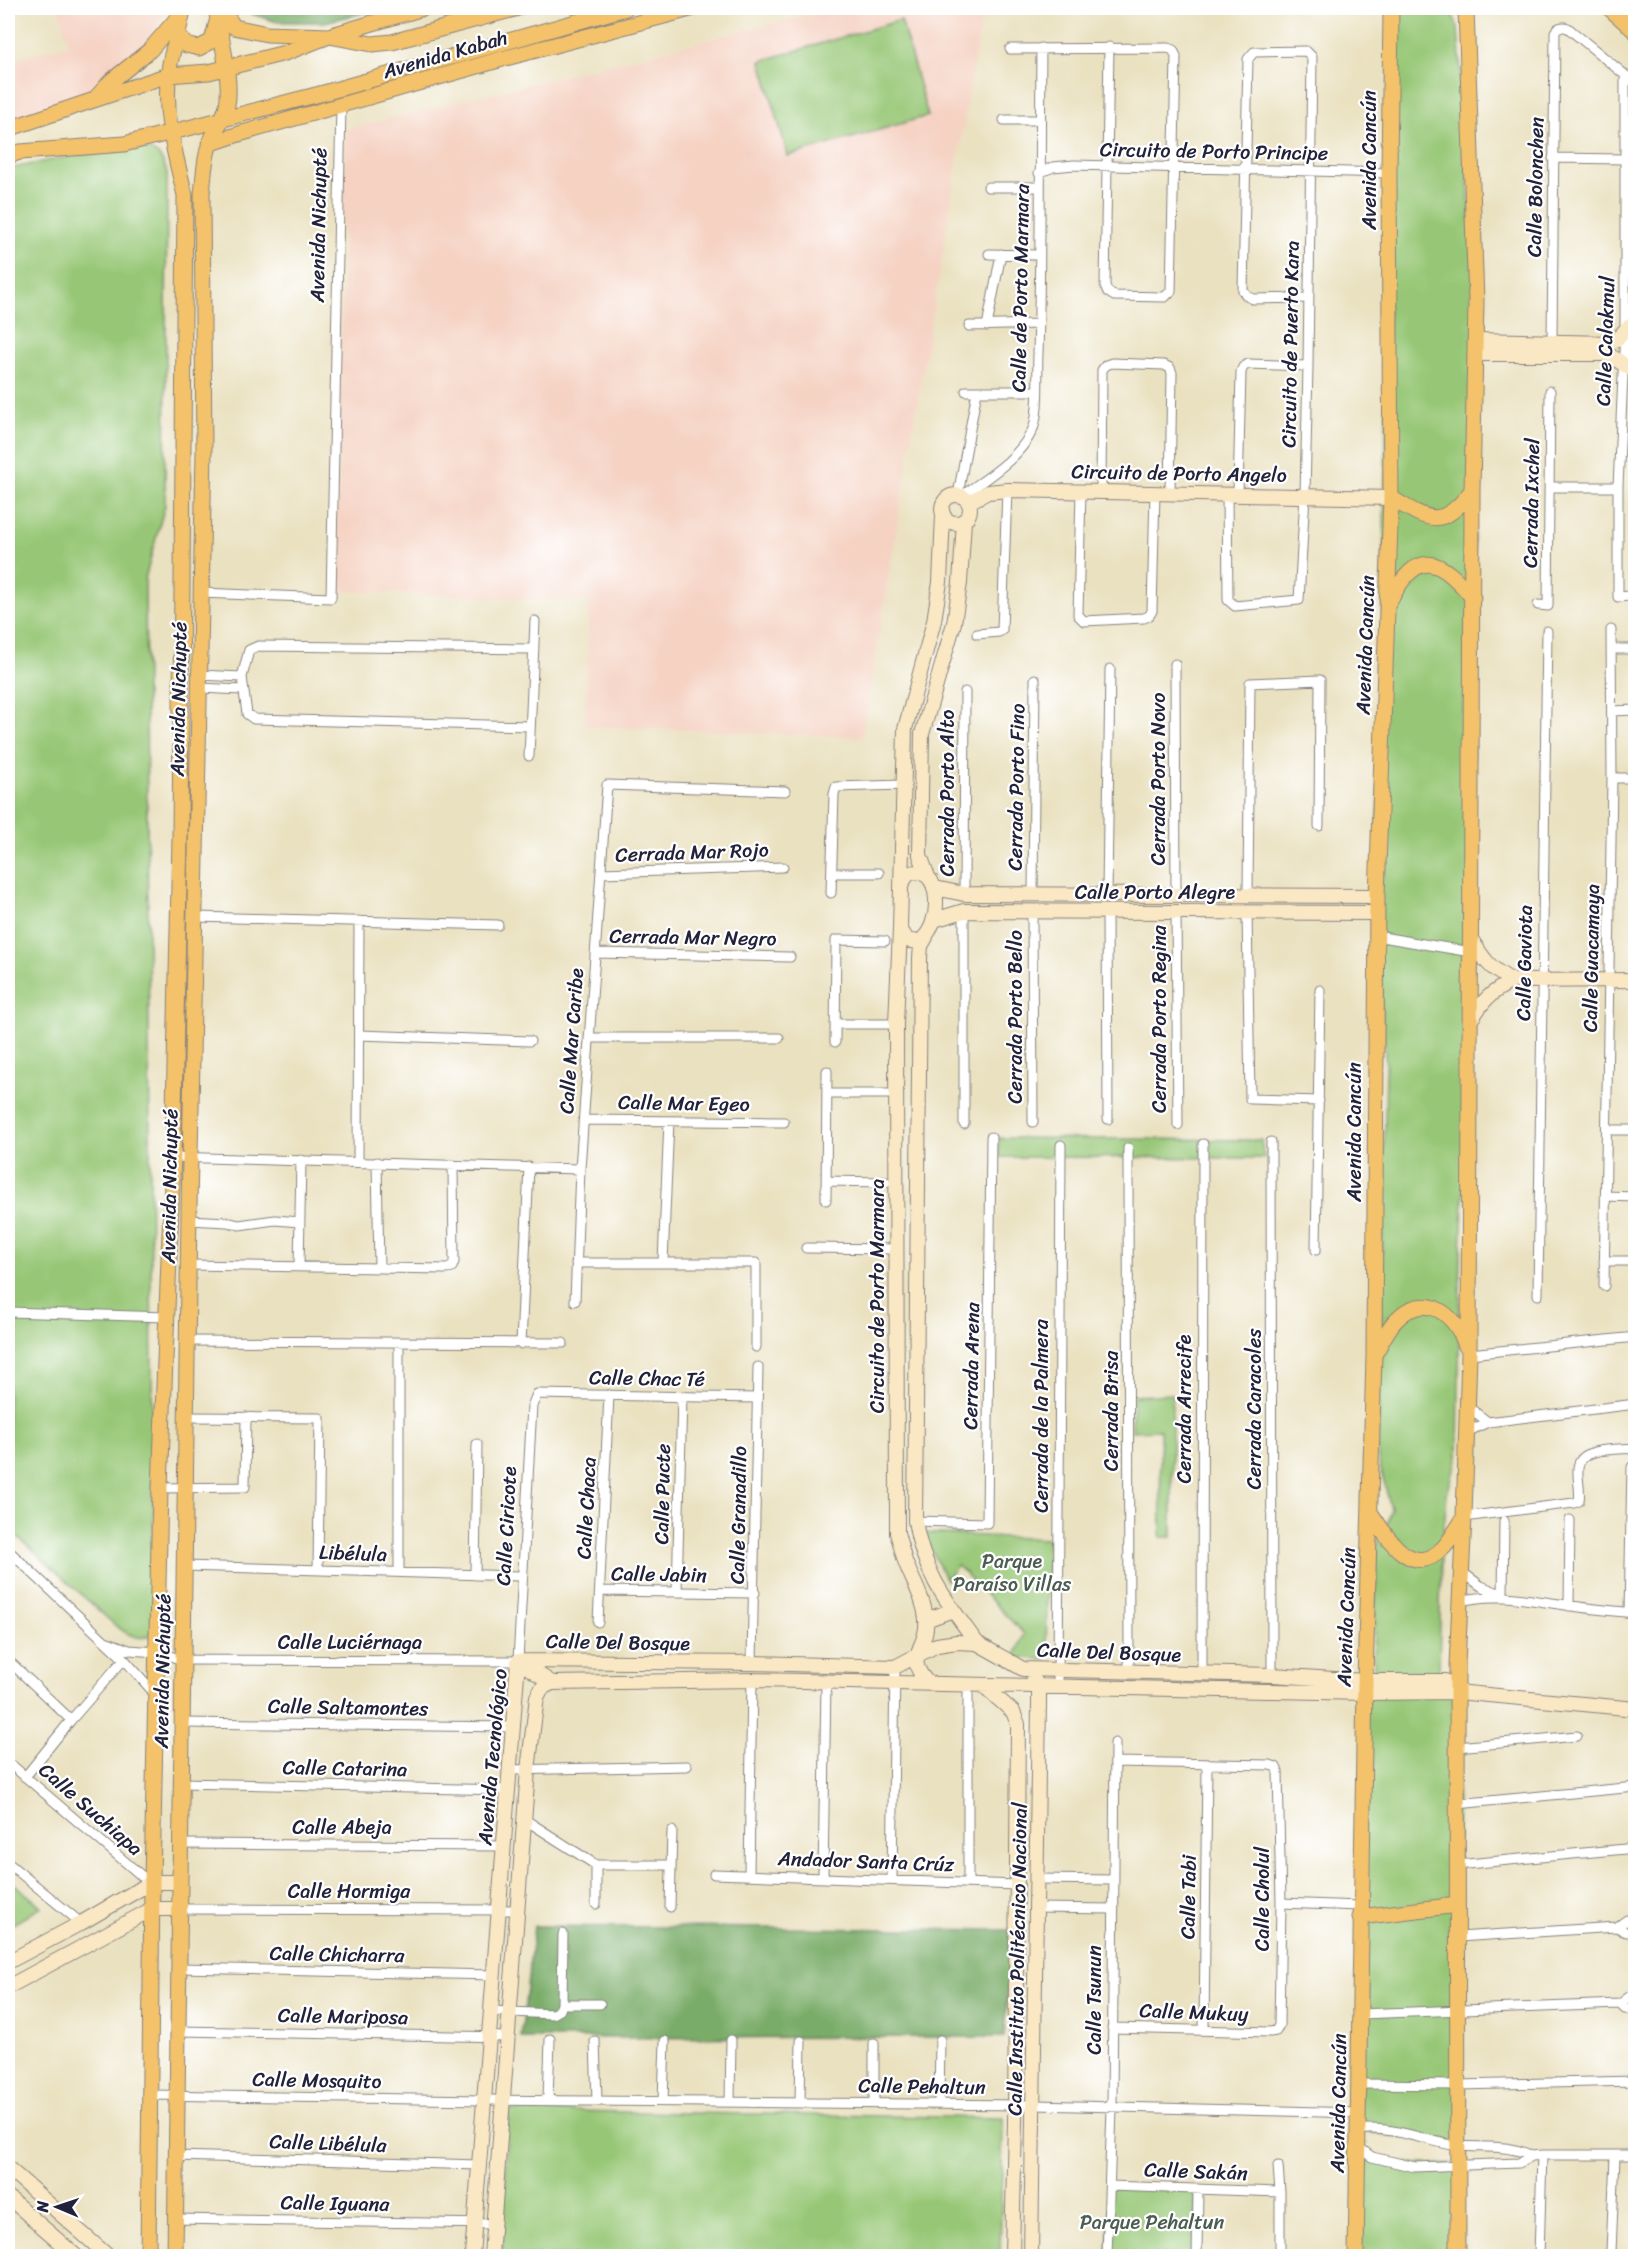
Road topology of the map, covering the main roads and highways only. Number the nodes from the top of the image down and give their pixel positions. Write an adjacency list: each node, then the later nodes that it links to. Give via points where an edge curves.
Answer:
1 (423, 8): 13 (main road)
2 (518, 8): 13 (main road, Avenida Kabah, via 392,42 372,44)
3 (626, 8): 16 (main road, Avenida Kabah)
4 (694, 8): 10 (main road, Avenida Kabah)
5 (1609, 8): 11 (main road)
6 (1392, 9): 27 (main road, Avenida Cancún)
7 (1465, 9): 26 (main road, via 1475,347)
8 (182, 10): 12 (main road); 17 (main road, via 150,50)
9 (218, 11): 12 (main road, via 212,41 206,46 192,48); 13 (main road, via 234,27 267,34); 14 (main road)
10 (671, 11): 18 (main road, Avenida Kabah)
11 (1635, 32)
12 (177, 34): 15 (main road)
13 (329, 36): 14 (main road, via 285,53)
14 (225, 68): 15 (main road); 19 (main road, via 228,102)
15 (168, 75): 17 (main road); 21 (main road, Avenida Nichupté)
16 (320, 94): 18 (main road); 19 (main road, Avenida Kabah)
17 (94, 99): 20 (main road)
18 (364, 99): 22 (main road, Avenida Kabah)
19 (224, 120): 21 (main road, Avenida Kabah); 22 (main road, Avenida Nichupté)
20 (8, 129)
21 (169, 134): 23 (main road, via 124,144); 25 (main road, Avenida Nichupté)
22 (209, 144): 24 (main road, Avenida Nichupté)
23 (8, 156)
24 (202, 194): 25 (main road); 30 (main road, Avenida Nichupté, via 204,451)
25 (185, 195): 31 (main road, Avenida Nichupté)
26 (1472, 490): 27 (main road, via 1454,510 1436,518 1418,515); 28 (main road)
27 (1391, 498): 29 (main road, Avenida Cancún)
28 (1473, 598): 29 (main road, via 1444,568 1422,566 1401,581); 32 (main road)
29 (1388, 606): 33 (main road, Avenida Cancún, via 1376,936)
30 (196, 836): 31 (main road); 39 (main road, Avenida Nichupté)
31 (180, 837): 38 (main road, Avenida Nichupté, via 151,1883)
32 (1469, 1354): 33 (main road, via 1450,1317 1425,1307 1409,1310 1400,1317); 35 (main road)
33 (1374, 1355): 34 (main road, Avenida Cancún)
34 (1370, 1512): 35 (main road, via 1389,1542 1418,1559 1441,1550); 37 (main road, Avenida Cancún)
35 (1464, 1517): 36 (main road, via 1457,1692)
36 (1457, 1905): 37 (main road); 41 (main road)
37 (1360, 1912): 40 (main road, Avenida Cancún)
38 (148, 2256)
39 (175, 2256)
40 (1356, 2256)
41 (1458, 2256)

